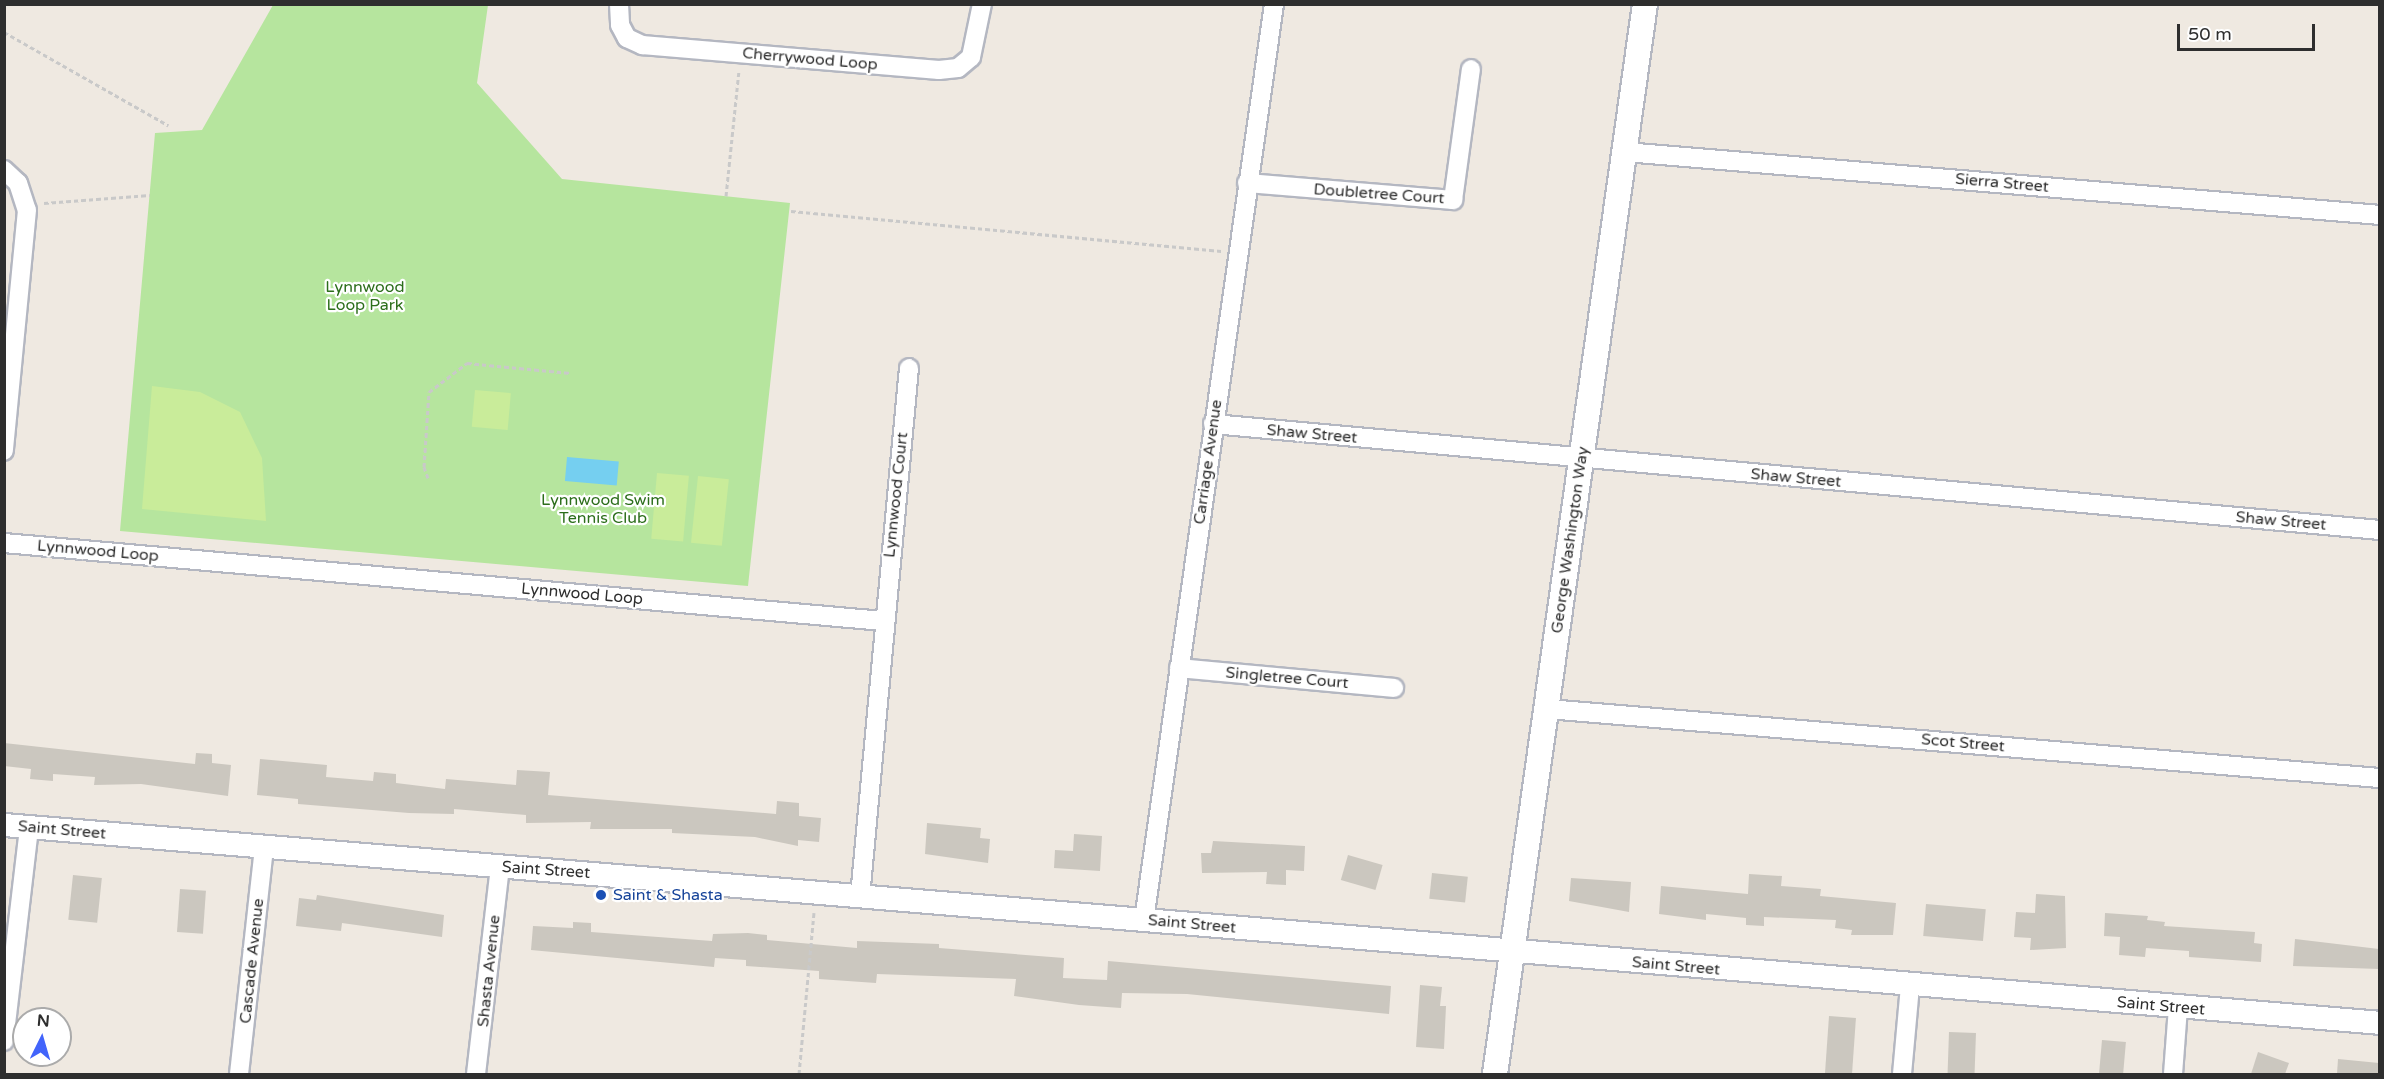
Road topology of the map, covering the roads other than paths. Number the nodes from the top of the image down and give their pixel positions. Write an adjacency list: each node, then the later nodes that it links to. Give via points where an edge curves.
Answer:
1 (619, 4): 2 (street, Cherrywood Loop, via 620,25 627,38 642,45 939,70 958,68 971,57)
2 (982, 4)
3 (1274, 4): 8 (street, Carriage Avenue)
4 (1645, 4): 6 (main road, George Washington Way)
5 (1471, 69): 8 (street, Doubletree Court, via 1453,200)
6 (1624, 152): 9 (street, Sierra Street); 14 (main road, George Washington Way)
7 (4, 170): 10 (street, via 18,183 27,210)
8 (1247, 183): 12 (street, Carriage Avenue)
9 (2379, 215)
10 (11, 304): 13 (street)
11 (909, 368): 17 (street, Lynnwood Court)
12 (1214, 424): 14 (street, Shaw Street); 18 (street, Carriage Avenue)
13 (4, 451)
14 (1581, 458): 15 (street, Shaw Street); 20 (main road, George Washington Way)
15 (2379, 530)
16 (4, 543): 17 (street, Lynnwood Loop)
17 (884, 621): 26 (street)
18 (1179, 668): 19 (street, Singletree Court); 27 (street, Carriage Avenue)
19 (1394, 688)
20 (1547, 709): 21 (street, Scot Street); 28 (main road, George Washington Way)
21 (2379, 778)
22 (4, 825): 23 (street, Saint Street)
23 (29, 827): 24 (street, Saint Street); 32 (street)
24 (264, 848): 25 (street, Saint Street); 33 (street, Cascade Avenue)
25 (500, 867): 26 (street, Saint Street); 34 (street, Shasta Avenue)
26 (860, 897): 27 (street, Saint Street)
27 (1144, 920): 28 (street, Saint Street)
28 (1513, 952): 29 (street, Saint Street); 35 (main road, George Washington Way)
29 (1910, 986): 30 (street, Saint Street); 36 (street)
30 (2178, 1008): 31 (street, Saint Street); 37 (street)
31 (2379, 1023)
32 (4, 1041)
33 (239, 1074)
34 (476, 1074)
35 (1495, 1074)
36 (1902, 1074)
37 (2173, 1074)

